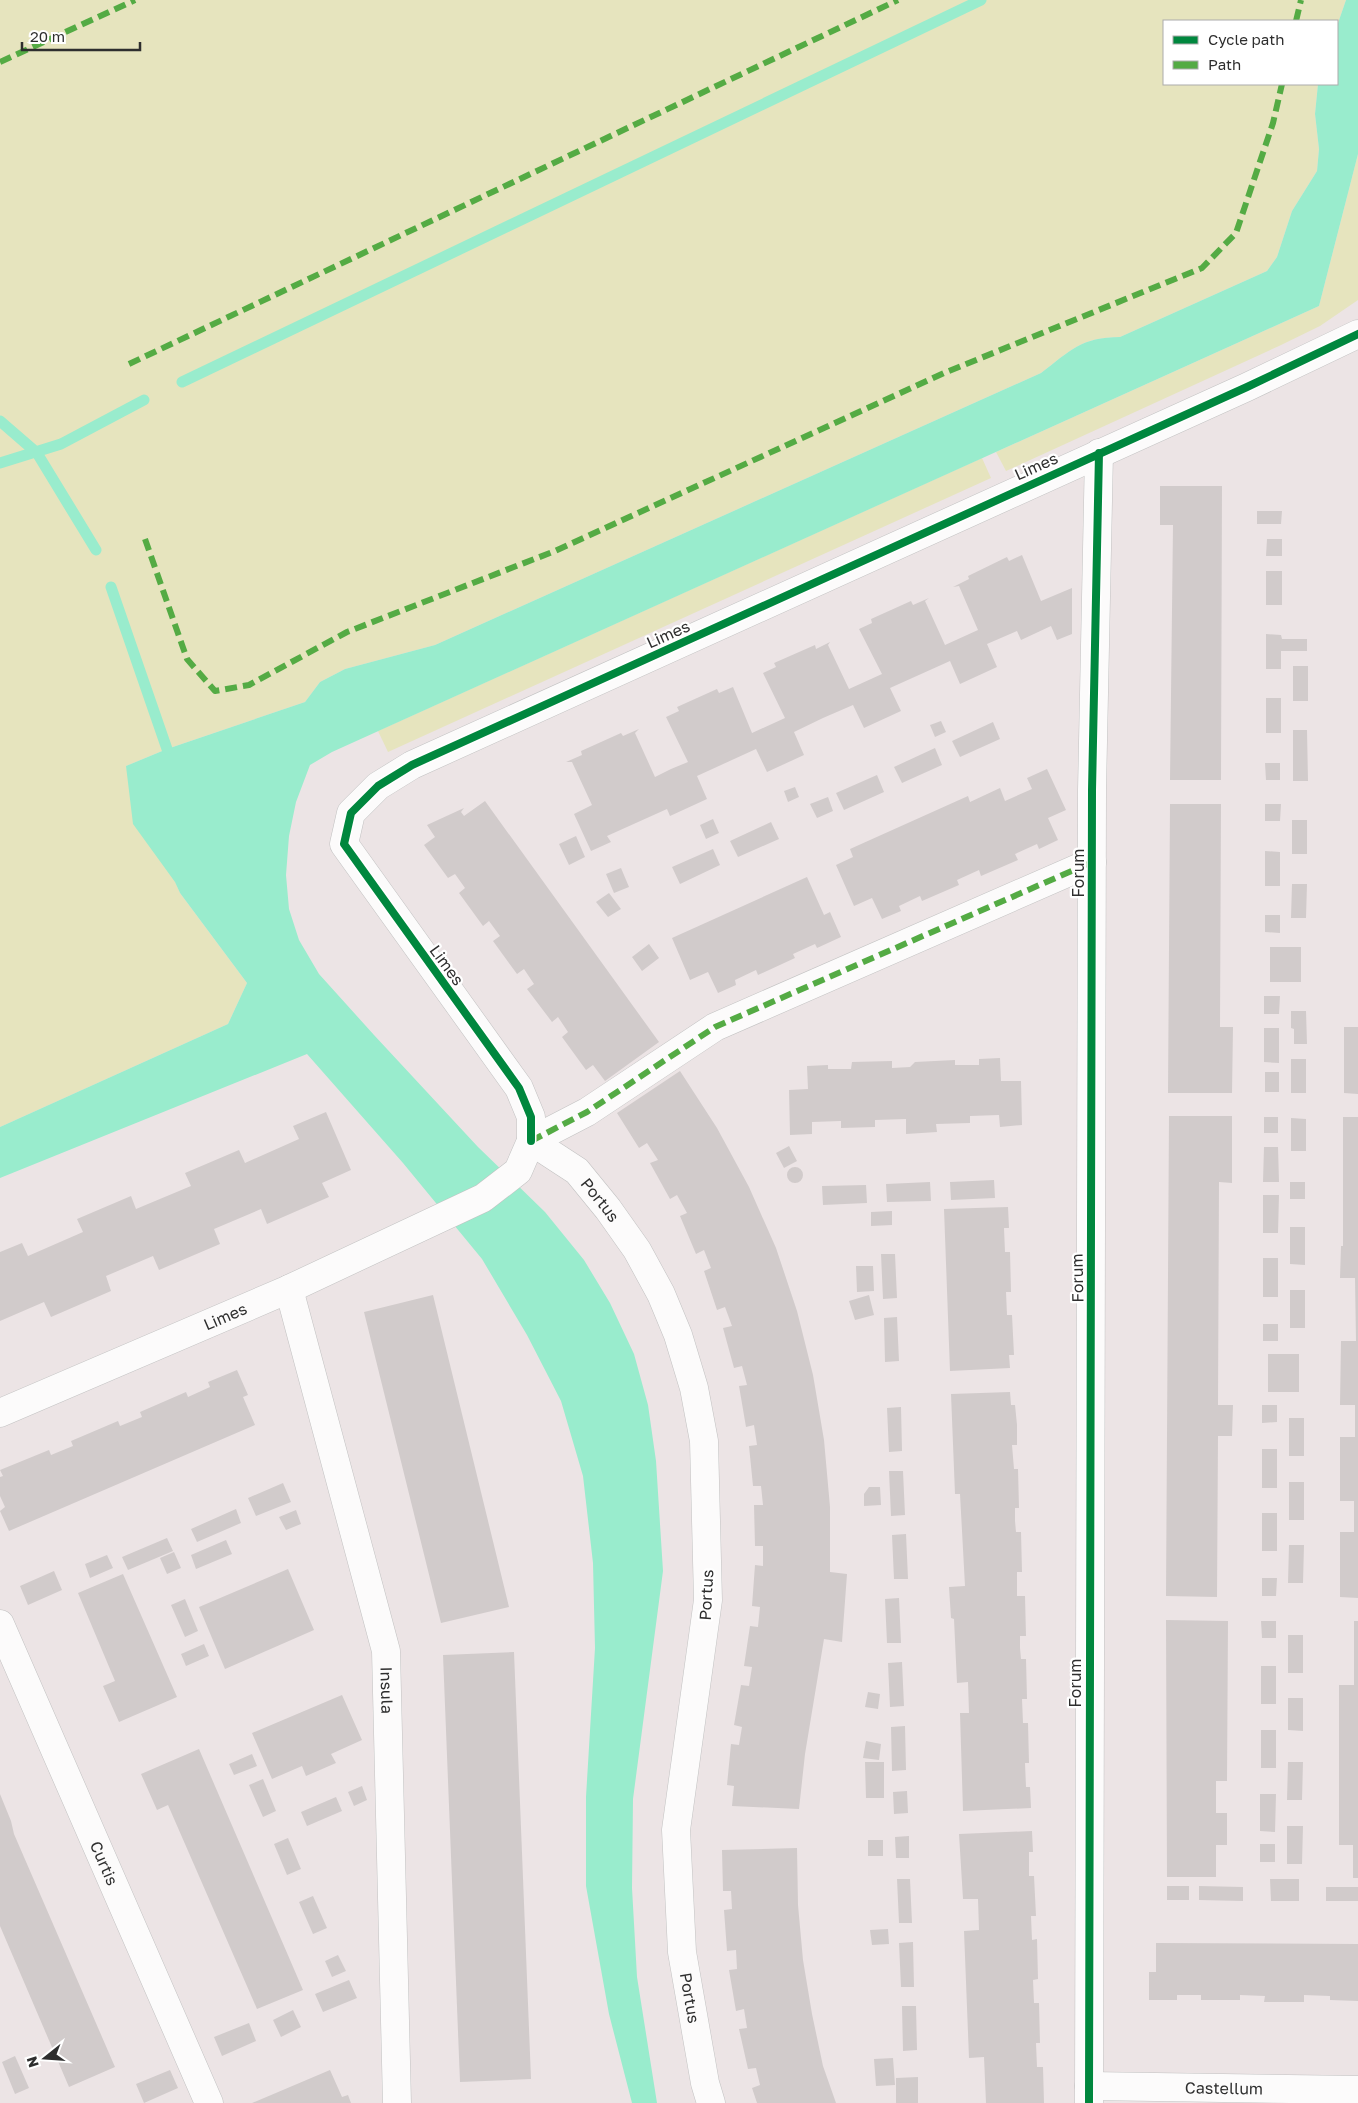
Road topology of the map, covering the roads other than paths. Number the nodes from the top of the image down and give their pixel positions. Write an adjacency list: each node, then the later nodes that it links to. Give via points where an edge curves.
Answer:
1 (1358, 334): 2 (street, Limes)
2 (1099, 453): 3 (street, Forum); 4 (street, Limes, via 412,765 378,786 351,813 344,844 519,1088 530,1117)
3 (1092, 862): 4 (street, via 715,1027 587,1112); 9 (street, Forum)
4 (531, 1141): 5 (street, Limes, via 518,1172 483,1198); 12 (street, Portus, via 577,1171 637,1250 661,1294 678,1335 694,1388 704,1440 708,1600 676,1830 682,1952)
5 (289, 1289): 6 (street, Limes); 11 (street, Insula, via 386,1651)
6 (0, 1413)
7 (0, 1624): 10 (street, Curtis)
8 (1358, 2090): 9 (street, Castellum)
9 (1089, 2095)
10 (209, 2103)
11 (397, 2103)
12 (711, 2103)

